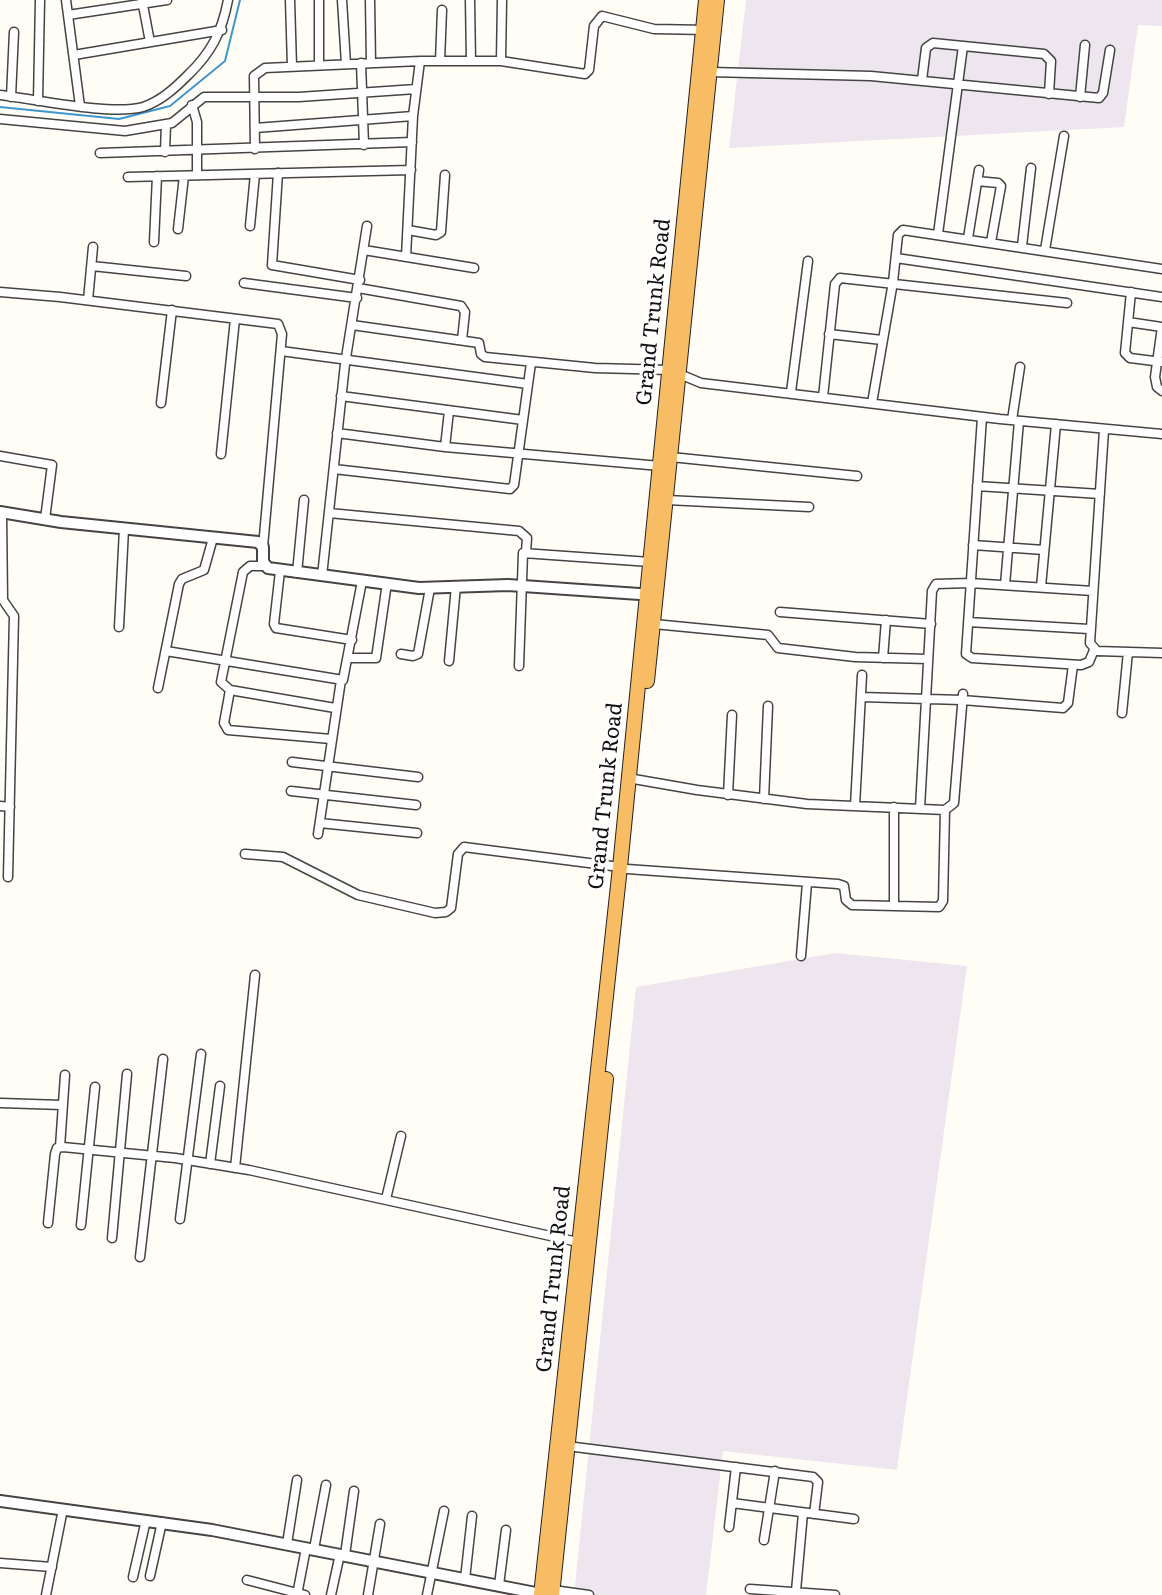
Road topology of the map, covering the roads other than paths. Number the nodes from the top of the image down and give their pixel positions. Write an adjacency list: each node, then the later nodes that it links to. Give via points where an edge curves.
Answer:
1 (40, 0): 43 (street)
2 (66, 0): 15 (street)
3 (167, 0): 13 (street)
4 (228, 0): 16 (street)
5 (290, 0): 32 (street)
6 (319, 0): 31 (street)
7 (342, 0): 30 (street)
8 (370, 0): 29 (street)
9 (470, 0): 26 (street)
10 (502, 0): 27 (street)
11 (706, 0): 17 (highway, Grand Trunk Road)
12 (717, 0): 17 (highway, Grand Trunk Road)
13 (142, 2): 15 (street); 19 (street)
14 (442, 10): 25 (street)
15 (68, 15): 23 (street)
16 (222, 30): 19 (street); 45 (street, via 201,62 158,100 131,109)
17 (708, 30): 27 (street, via 654,29 602,16 594,26 589,70 585,74); 33 (highway, Grand Trunk Road); 109 (highway, Grand Trunk Road)
18 (14, 32): 40 (street)
19 (150, 42): 23 (street)
20 (1085, 45): 41 (street)
21 (963, 46): 34 (street, via 930,44 926,48); 35 (street); 38 (street, via 1048,56)
22 (1110, 50): 41 (street, via 1103,95 1099,99)
23 (74, 55): 45 (street)
24 (420, 61): 25 (street); 29 (street); 36 (street)
25 (440, 61): 26 (street)
26 (471, 61): 27 (street)
27 (501, 61)
28 (361, 63): 29 (street); 30 (street); 37 (street)
29 (371, 63)
30 (346, 64): 31 (street)
31 (319, 65): 32 (street)
32 (292, 66): 42 (street, via 258,70 254,76)
33 (710, 72): 34 (street); 109 (highway, Grand Trunk Road)
34 (922, 80): 35 (street)
35 (958, 83): 38 (street); 73 (street)
36 (416, 89): 37 (street); 46 (street)
37 (363, 94): 42 (street); 48 (street)
38 (1049, 94): 41 (street)
39 (0, 95): 40 (street)
40 (11, 97): 43 (street)
41 (1080, 97)
42 (255, 98): 44 (street, via 204,97); 50 (street)
43 (38, 101): 45 (street)
44 (192, 105): 49 (street, via 178,120); 55 (street, via 197,122)
45 (80, 106)
46 (413, 116): 48 (street); 52 (street)
47 (0, 119): 49 (street, via 118,131)
48 (364, 120): 50 (street); 53 (street)
49 (166, 124): 56 (street)
50 (255, 128): 54 (street)
51 (1064, 136): 80 (street)
52 (412, 142): 53 (street); 59 (street)
53 (364, 145): 54 (street)
54 (255, 148): 55 (street)
55 (196, 151): 56 (street); 63 (street)
56 (165, 152): 57 (street)
57 (100, 153)
58 (1031, 168): 77 (street)
59 (411, 170): 61 (street); 72 (street)
60 (979, 170): 68 (street)
61 (278, 173): 62 (street); 90 (street, via 272,265)
62 (255, 174): 63 (street); 69 (street)
63 (197, 175): 66 (street)
64 (445, 175): 72 (street, via 441,232 436,235)
65 (157, 176): 66 (street); 67 (street); 75 (street)
66 (184, 176): 71 (street)
67 (128, 177)
68 (977, 181): 74 (street); 76 (street, via 1001,186)
69 (250, 226)
70 (367, 226): 79 (street)
71 (178, 229)
72 (408, 230): 81 (street)
73 (938, 234): 74 (street); 82 (street, via 900,231)
74 (968, 238): 76 (street)
75 (154, 242)
76 (991, 242): 77 (street)
77 (1022, 246): 80 (street)
78 (93, 247): 84 (street)
79 (364, 250): 81 (street); 90 (street)
80 (1045, 250): 86 (street)
81 (406, 257): 85 (street)
82 (896, 258): 88 (street); 92 (street)
83 (808, 261): 112 (street)
84 (92, 266): 87 (street); 95 (street)
85 (474, 268)
86 (1162, 268)
87 (186, 276)
88 (893, 282): 96 (street); 101 (street, via 845,277 837,280); 103 (street)
89 (244, 283): 94 (street)
90 (359, 284): 94 (street); 102 (street, via 461,306 465,312)
91 (0, 292): 95 (street)
92 (1131, 292): 93 (street); 99 (street)
93 (1162, 297)
94 (357, 298): 100 (street)
95 (88, 300): 97 (street)
96 (1068, 303)
97 (171, 310): 98 (street); 115 (street)
98 (235, 319): 104 (street, via 278,324 282,330); 126 (street)
99 (1128, 322): 106 (street, via 1127,356); 106 (street, via 1162,327)
100 (352, 325): 102 (street); 105 (street)
101 (830, 334): 103 (street); 114 (street)
102 (462, 340): 107 (street, via 480,344 484,357)
103 (882, 340): 116 (street)
104 (281, 351): 105 (street); 145 (street)
105 (346, 360): 110 (street); 113 (street)
106 (1160, 362): 111 (street, via 1155,384)
107 (531, 363): 109 (street); 110 (street)
108 (1020, 367): 120 (street)
109 (674, 373): 112 (street, via 701,383); 129 (highway, Grand Trunk Road)
110 (528, 384): 119 (street)
111 (1162, 391)
112 (791, 393): 114 (street)
113 (341, 396): 117 (street); 123 (street)
114 (823, 397): 116 (street)
115 (161, 403)
116 (872, 403): 118 (street)
117 (449, 411): 119 (street); 125 (street)
118 (982, 417): 120 (street); 132 (street)
119 (523, 420): 127 (street)
120 (1016, 421): 121 (street); 133 (street)
121 (1056, 424): 122 (street); 134 (street)
122 (1104, 430): 124 (street); 135 (street)
123 (337, 433): 125 (street); 130 (street)
124 (1162, 434)
125 (445, 447): 127 (street)
126 (221, 454)
127 (518, 454): 129 (street); 130 (street, via 514,485 506,490)
128 (0, 456): 141 (street, via 52,465)
129 (666, 461): 131 (street); 137 (highway, Grand Trunk Road); 149 (highway, Grand Trunk Road)
130 (334, 469): 140 (street)
131 (857, 476)
132 (977, 486): 133 (street); 144 (street)
133 (1014, 489): 134 (street); 146 (street)
134 (1049, 492): 135 (street); 147 (street)
135 (1100, 494): 163 (street)
136 (304, 500): 152 (street)
137 (667, 500): 138 (street); 164 (highway, Grand Trunk Road)
138 (809, 507)
139 (1, 512): 141 (street); 157 (street)
140 (329, 513): 148 (street, via 519,531 527,538); 153 (street)
141 (45, 519): 142 (street)
142 (124, 529): 143 (street); 170 (street)
143 (213, 538): 145 (street, via 258,542); 174 (street, via 204,570 180,581)
144 (973, 545): 146 (street); 156 (street)
145 (263, 547): 150 (street)
146 (1009, 548): 147 (street); 159 (street)
147 (1044, 550): 161 (street)
148 (526, 552): 149 (street); 158 (street, via 521,557)
149 (650, 562): 164 (highway, Grand Trunk Road)
150 (266, 567): 151 (street); 180 (street, via 247,567 243,572)
151 (280, 571): 152 (street); 172 (street, via 276,628)
152 (297, 573): 153 (street)
153 (322, 576): 154 (street)
154 (362, 581): 155 (street); 172 (street)
155 (387, 583): 162 (street); 178 (street, via 376,658)
156 (970, 583): 159 (street); 167 (street); 169 (street, via 936,584 932,591)
157 (1, 584): 208 (street, via 3,600 14,616)
158 (520, 585): 160 (street); 164 (street); 184 (street)
159 (1005, 585): 161 (street)
160 (456, 586): 162 (street); 182 (street)
161 (1041, 587): 163 (street)
162 (430, 588): 177 (street, via 419,652 414,656)
163 (1093, 591): 171 (street)
164 (652, 595): 168 (highway, Grand Trunk Road); 200 (highway, Grand Trunk Road)
165 (780, 612): 166 (street)
166 (886, 621): 169 (street); 179 (street)
167 (968, 622): 171 (street); 183 (street, via 968,657)
168 (654, 624): 179 (street, via 768,635 778,648); 200 (highway, Grand Trunk Road)
169 (931, 624): 181 (street)
170 (119, 627)
171 (1089, 629): 173 (street)
172 (352, 640): 178 (street)
173 (1094, 650): 175 (street); 183 (street, via 1089,662)
174 (166, 651): 180 (street); 187 (street)
175 (1128, 652): 176 (street); 194 (street)
176 (1162, 653)
177 (401, 654)
178 (349, 658): 186 (street, via 346,676)
179 (883, 658): 181 (street)
180 (224, 659): 186 (street); 188 (street, via 222,682)
181 (928, 659): 191 (street)
182 (449, 661)
183 (1073, 665): 190 (street, via 1068,703 1063,708)
184 (519, 666)
185 (862, 675): 189 (street)
186 (341, 680): 193 (street)
187 (158, 688)
188 (230, 690): 193 (street); 196 (street, via 224,723 228,730)
189 (861, 697): 191 (street); 207 (street)
190 (963, 697): 191 (street); 211 (street, via 954,803)
191 (926, 698): 210 (street)
192 (768, 706): 204 (street)
193 (335, 708): 196 (street)
194 (1122, 713)
195 (732, 715): 203 (street)
196 (332, 739): 198 (street)
197 (292, 762): 198 (street)
198 (328, 766): 199 (street); 202 (street)
199 (418, 777)
200 (632, 779): 203 (street); 216 (highway, Grand Trunk Road)
201 (291, 791): 202 (street)
202 (324, 795): 206 (street); 212 (street)
203 (728, 795): 204 (street)
204 (764, 799): 207 (street)
205 (0, 806): 208 (street)
206 (416, 806)
207 (855, 806): 209 (street)
208 (10, 807): 217 (street)
209 (894, 807): 210 (street); 220 (street)
210 (920, 808): 211 (street)
211 (945, 810): 220 (street, via 942,903 936,907)
212 (320, 824): 213 (street); 214 (street)
213 (417, 833)
214 (318, 834)
215 (245, 854): 216 (street, via 284,857 358,895 435,914 451,908 458,854 464,847)
216 (624, 868): 218 (street); 219 (highway, Grand Trunk Road)
217 (8, 877)
218 (807, 882): 220 (street, via 842,885 849,904); 221 (street)
219 (622, 883): 244 (highway, Grand Trunk Road); 246 (highway, Grand Trunk Road)
220 (894, 906)
221 (801, 956)
222 (255, 975): 238 (street)
223 (201, 1054): 236 (street)
224 (163, 1059): 235 (street)
225 (127, 1074): 234 (street)
226 (65, 1075): 230 (street)
227 (220, 1086): 237 (street)
228 (95, 1087): 233 (street)
229 (1, 1103): 230 (street)
230 (62, 1105): 232 (street)
231 (401, 1136): 239 (street)
232 (60, 1148): 233 (street); 241 (street, via 55,1154)
233 (90, 1150): 234 (street); 242 (street)
234 (119, 1152): 235 (street); 243 (street)
235 (150, 1156): 236 (street); 245 (street)
236 (186, 1160): 237 (street); 240 (street)
237 (210, 1164): 238 (street)
238 (234, 1168): 239 (street)
239 (386, 1199): 244 (street)
240 (180, 1219)
241 (48, 1223)
242 (81, 1225)
243 (112, 1238)
244 (578, 1242): 281 (highway, Grand Trunk Road)
245 (140, 1257)
246 (567, 1446): 247 (street); 281 (highway, Grand Trunk Road)
247 (736, 1467): 248 (street); 253 (street)
248 (774, 1471): 254 (street); 258 (street, via 816,1478)
249 (297, 1480): 267 (street)
250 (326, 1485): 268 (street)
251 (354, 1491): 269 (street)
252 (0, 1501): 255 (street)
253 (732, 1503): 254 (street); 264 (street)
254 (769, 1508): 257 (street); 266 (street)
255 (63, 1509): 261 (street); 272 (street)
256 (444, 1511): 273 (street)
257 (803, 1513): 258 (street); 280 (street)
258 (814, 1514): 260 (street)
259 (472, 1516): 276 (street)
260 (854, 1519)
261 (146, 1520): 262 (street); 275 (street)
262 (162, 1522): 267 (street); 274 (street)
263 (380, 1524): 270 (street)
264 (729, 1527)
265 (506, 1530): 278 (street)
266 (764, 1540)
267 (287, 1544): 268 (street)
268 (310, 1549): 269 (street); 282 (street)
269 (342, 1555): 270 (street); 284 (street)
270 (374, 1562): 273 (street); 285 (street)
271 (0, 1563): 272 (street)
272 (52, 1567): 283 (street)
273 (432, 1572): 276 (street); 286 (street)
274 (150, 1576)
275 (133, 1577)
276 (465, 1579): 278 (street)
277 (247, 1580): 282 (street)
278 (499, 1585): 281 (street)
279 (750, 1589): 280 (street)
280 (796, 1591): 288 (street)
281 (547, 1593): 287 (street)
282 (300, 1594)
283 (46, 1595)
284 (331, 1595)
285 (368, 1595)
286 (427, 1595)
287 (589, 1595)
288 (835, 1595)

